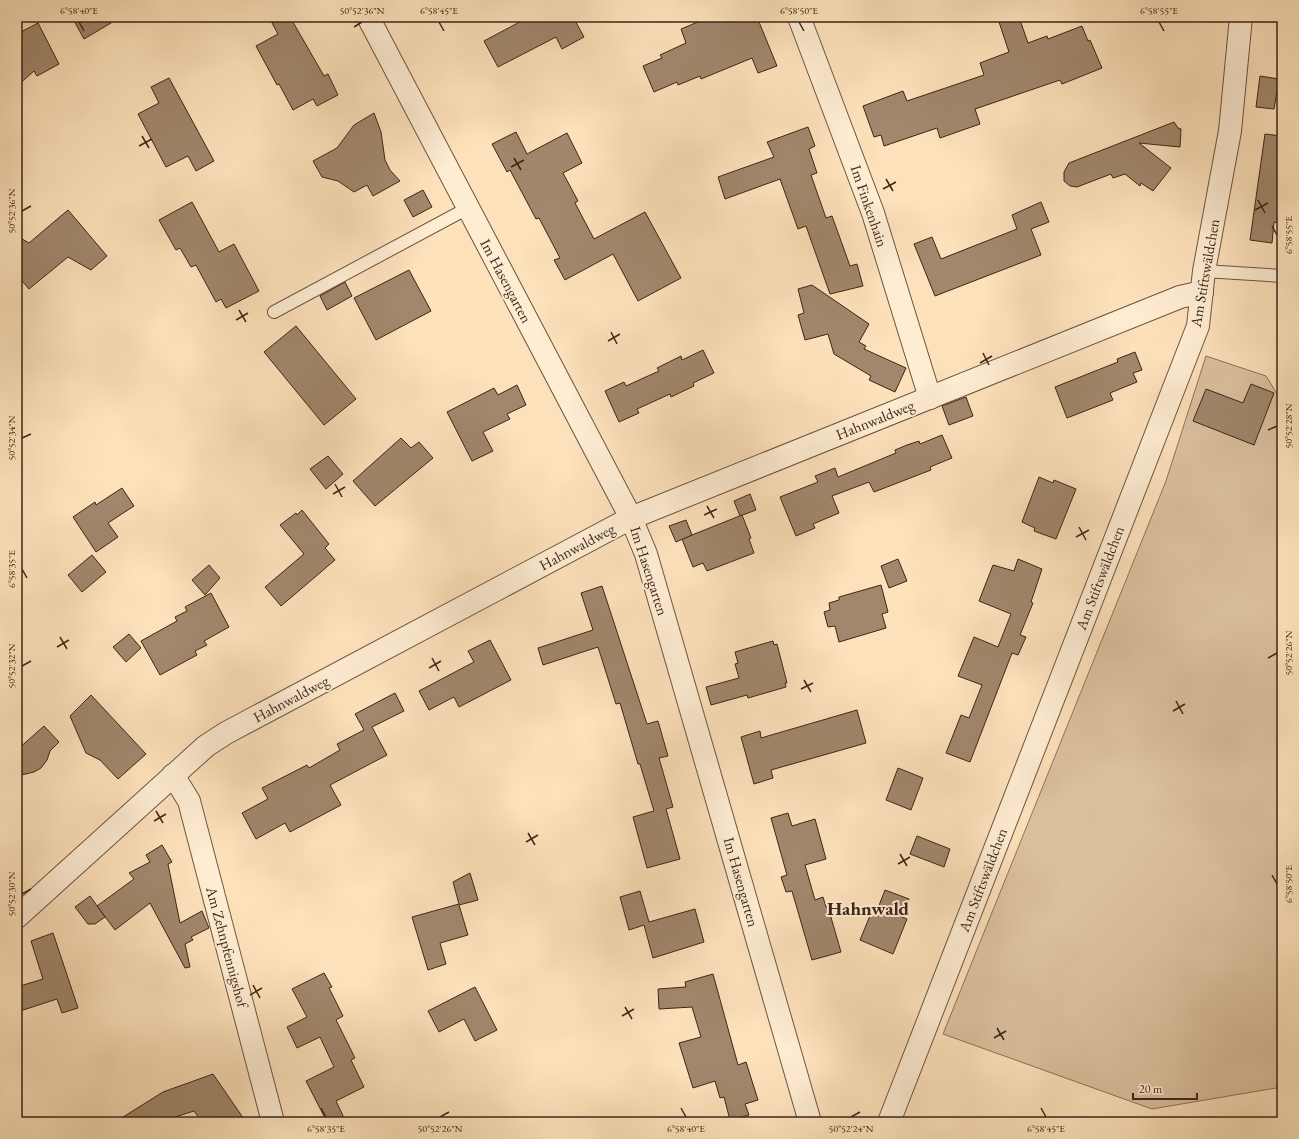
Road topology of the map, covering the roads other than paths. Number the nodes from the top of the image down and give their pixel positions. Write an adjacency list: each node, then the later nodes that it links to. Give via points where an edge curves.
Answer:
1 (368, 17): 4 (street, Im Hasengarten)
2 (800, 17): 8 (street, Im Finkenhain, via 873,213)
3 (1241, 17): 6 (street, Am Stiftswäldchen, via 1230,131)
4 (468, 208): 7 (lane); 9 (street, Im Hasengarten)
5 (1282, 276): 6 (lane, Hahnwaldweg)
6 (1203, 282): 8 (street, Hahnwaldweg, via 1180,297); 14 (street, Am Stiftswäldchen, via 1198,326)
7 (274, 312)
8 (930, 398): 9 (street, Hahnwaldweg)
9 (631, 518): 10 (street, Hahnwaldweg, via 226,733 206,746); 13 (street, Im Hasengarten, via 646,554)
10 (173, 775): 11 (street, Hahnwaldweg); 12 (street, Am Zehnpfennigshof, via 188,801)
11 (17, 917)
12 (273, 1122)
13 (810, 1122)
14 (889, 1122)

